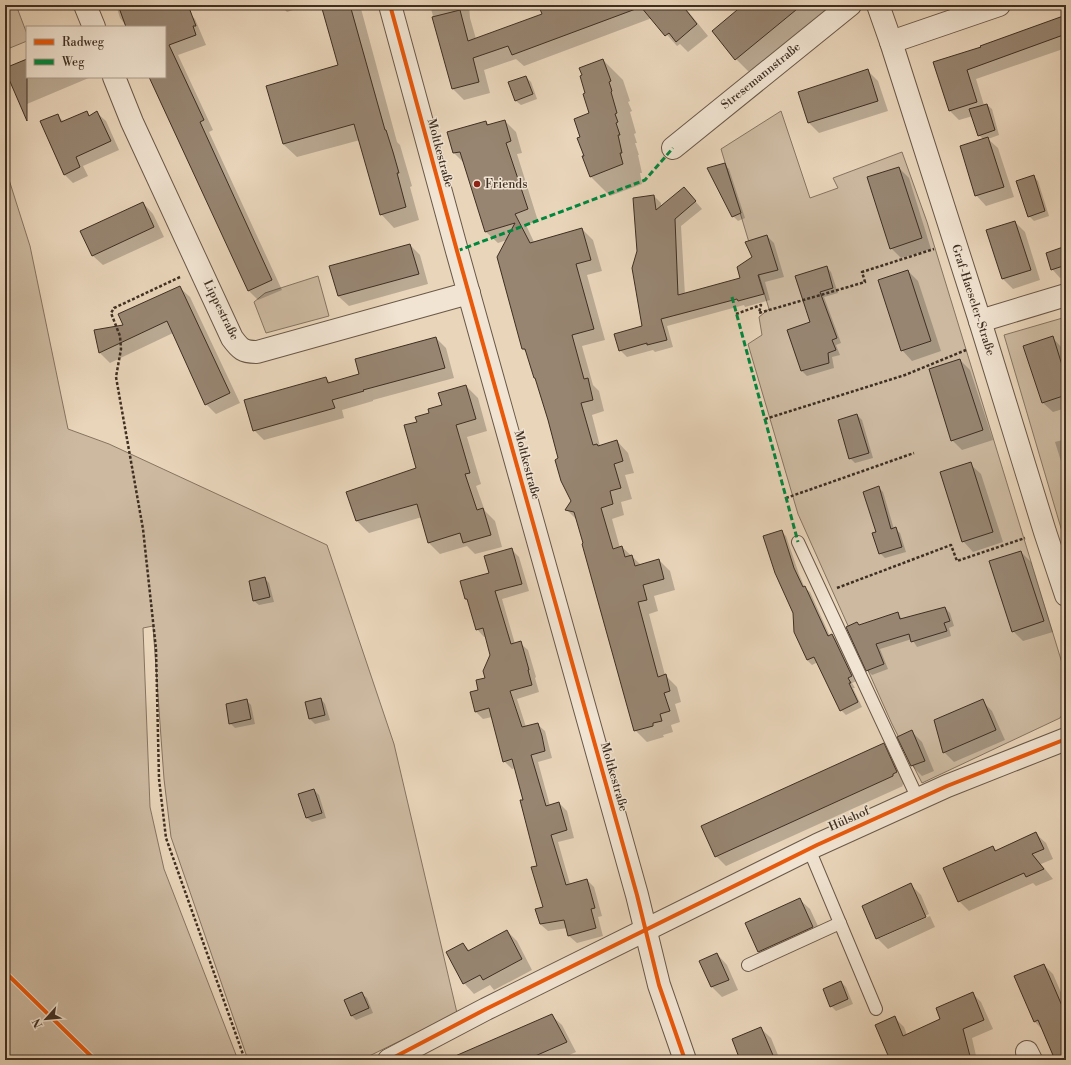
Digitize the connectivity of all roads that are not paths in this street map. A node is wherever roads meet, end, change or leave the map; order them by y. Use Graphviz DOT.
graph roads {
  1 [pos="85,5"];
  2 [pos="390,5"];
  3 [pos="850,5"];
  4 [pos="878,5"];
  5 [pos="999,5"];
  6 [pos="94,26"];
  7 [pos="891,42"];
  8 [pos="114,78"];
  9 [pos="673,148"];
  10 [pos="469,294"];
  11 [pos="1066,295"];
  12 [pos="980,321"];
  13 [pos="798,542"];
  14 [pos="1066,595"];
  15 [pos="1066,739"];
  16 [pos="918,799"];
  17 [pos="808,849"];
  18 [pos="840,923"];
  19 [pos="645,929"];
  20 [pos="748,965"];
  21 [pos="876,1010"];
  22 [pos="389,1060"];
  23 [pos="686,1060"];
  1 -- 6 [label="street"];
  2 -- 10 [label="street, Moltkestraße"];
  3 -- 9 [label="street, Stresemannstraße"];
  4 -- 7 [label="street, Graf-Haeseler-Straße"];
  5 -- 7 [label="street"];
  7 -- 12 [label="street, Graf-Haeseler-Straße"];
  8 -- 10 [label="street, Lippestraße"];
  10 -- 19 [label="street, Moltkestraße"];
  11 -- 12 [label="street"];
  12 -- 14 [label="street, Graf-Haeseler-Straße"];
  13 -- 16 [label="lane"];
  15 -- 16 [label="street, Hülshof"];
  16 -- 17 [label="street, Hülshof"];
  17 -- 18 [label="lane"];
  17 -- 19 [label="street, Hülshof"];
  18 -- 20 [label="lane"];
  18 -- 21 [label="lane"];
  19 -- 22 [label="street"];
  19 -- 23 [label="street, Moltkestraße"];
}
